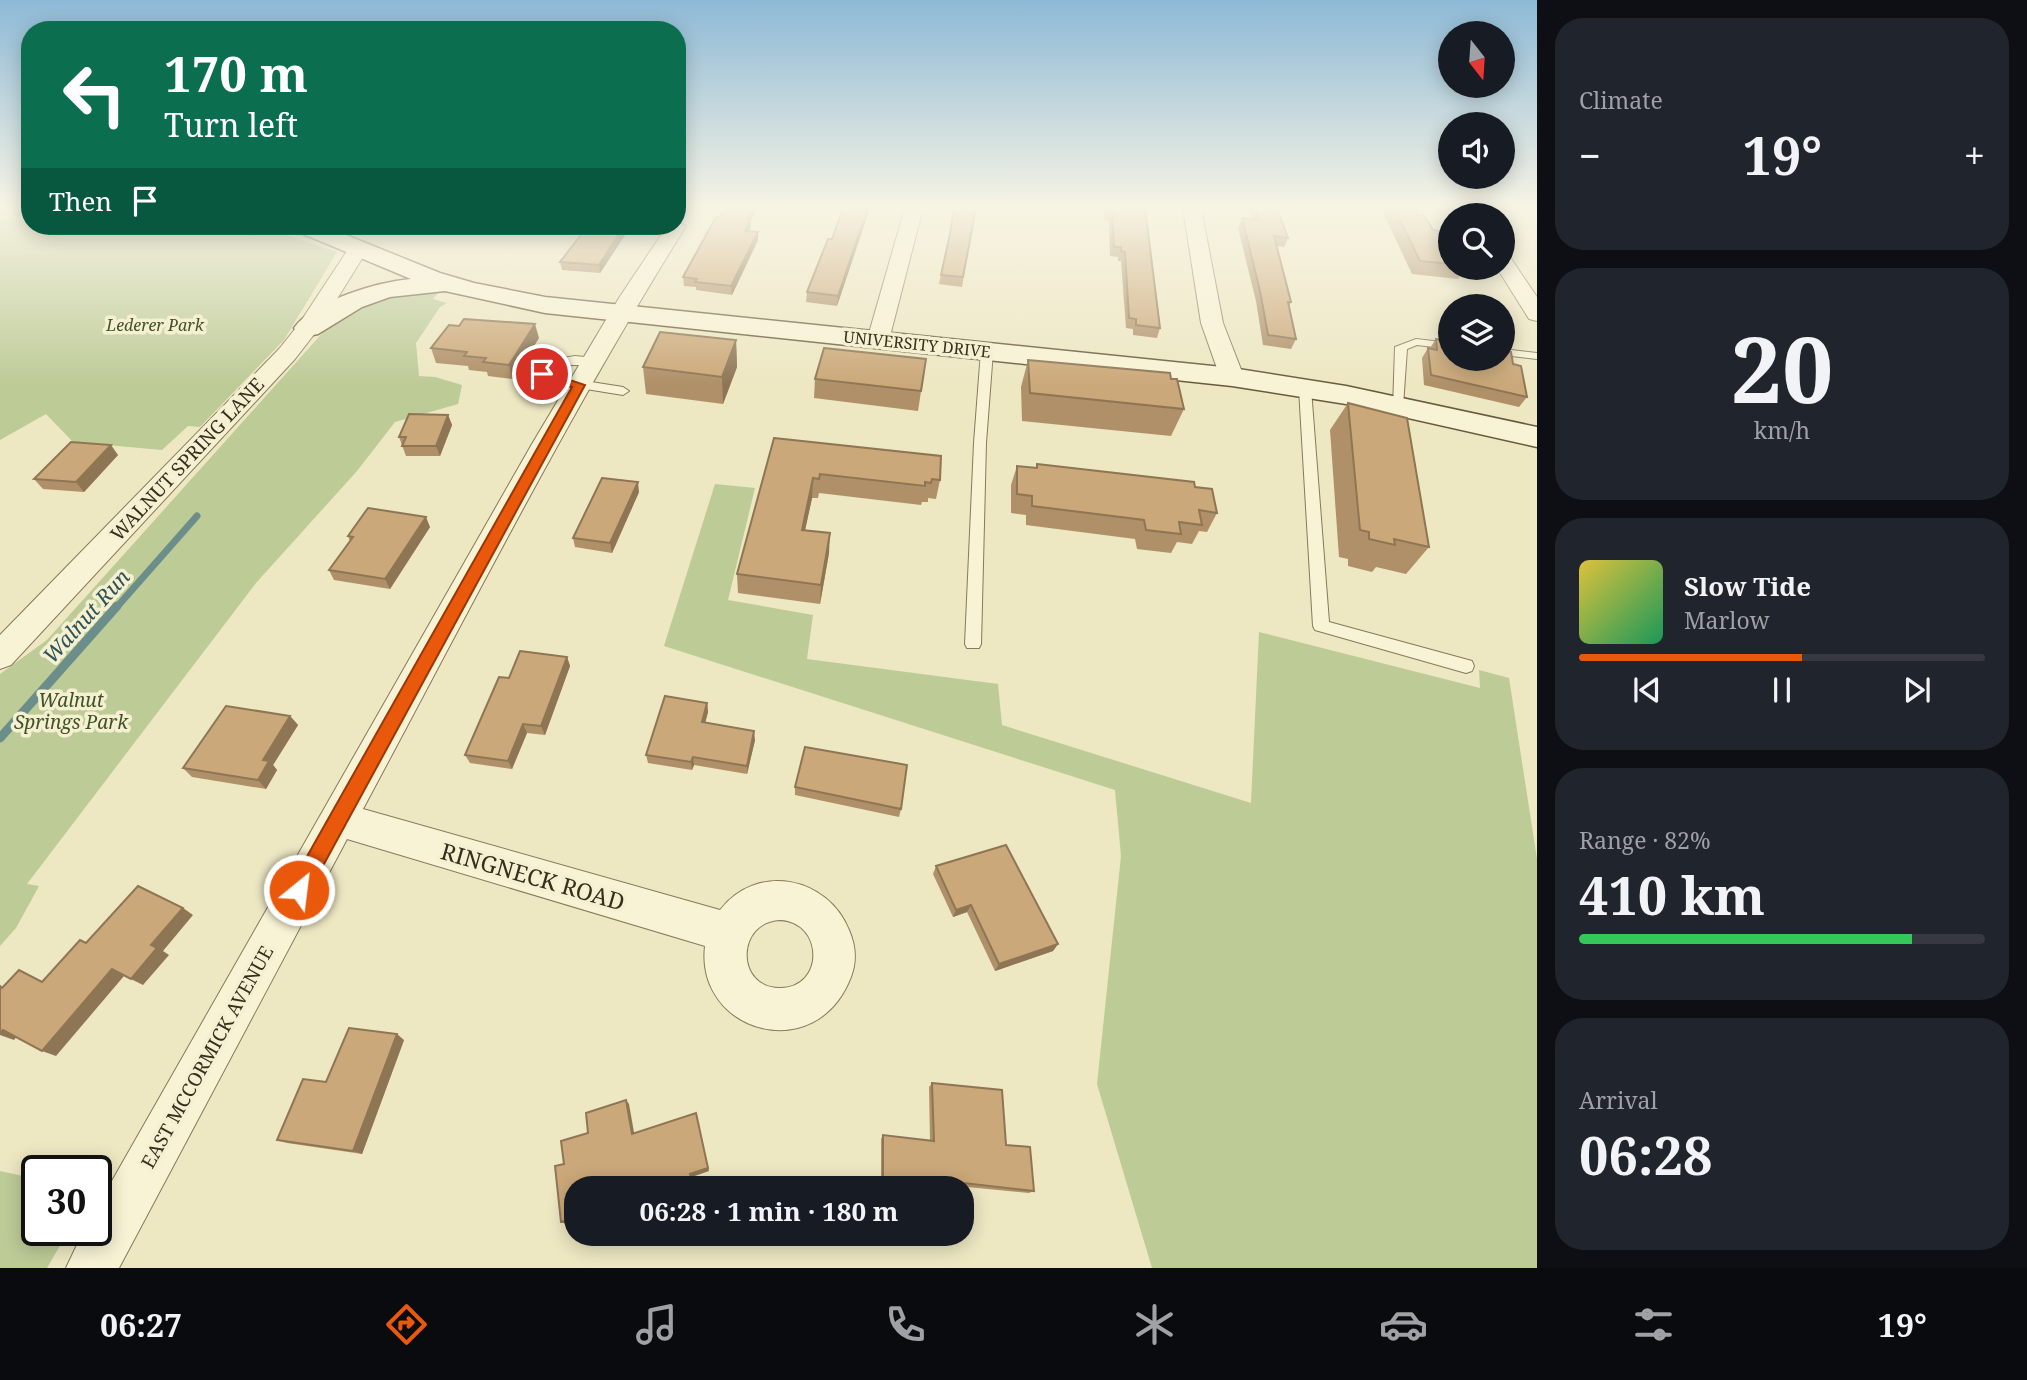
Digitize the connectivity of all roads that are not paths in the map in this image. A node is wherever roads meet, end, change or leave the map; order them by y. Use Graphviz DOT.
graph roads {
  1 [pos="346,267"];
  2 [pos="400,267"];
  3 [pos="650,267"];
  4 [pos="898,267"];
  5 [pos="1202,267"];
  6 [pos="1515,280"];
  7 [pos="454,285"];
  8 [pos="1537,314"];
  9 [pos="620,315"];
  10 [pos="308,328"];
  11 [pos="878,340"];
  12 [pos="1438,345"];
  13 [pos="987,351"];
  14 [pos="1515,353"];
  15 [pos="1537,356"];
  16 [pos="587,373"];
  17 [pos="1232,377"];
  18 [pos="1305,389"];
  19 [pos="623,391"];
  20 [pos="1397,406"];
  21 [pos="1537,438"];
  22 [pos="973,644"];
  23 [pos="0,656"];
  24 [pos="1466,666"];
  25 [pos="337,819"];
  26 [pos="729,933"];
  27 [pos="91,1268"];
  1 -- 10 [label="street, WALNUT SPRING LANE"];
  2 -- 7 [label="main road, UNIVERSITY DRIVE"];
  3 -- 9 [label="street, EAST MCCORMICK AVENUE"];
  4 -- 11 [label="street"];
  5 -- 17 [label="street"];
  6 -- 8 [label="street"];
  7 -- 9 [label="main road, UNIVERSITY DRIVE"];
  7 -- 10 [label="main road"];
  9 -- 11 [label="main road, UNIVERSITY DRIVE"];
  9 -- 16 [label="street, EAST MCCORMICK AVENUE"];
  10 -- 23 [label="street, WALNUT SPRING LANE"];
  11 -- 13 [label="main road, UNIVERSITY DRIVE"];
  12 -- 20 [label="lane"];
  13 -- 17 [label="main road, UNIVERSITY DRIVE"];
  13 -- 22 [label="lane"];
  14 -- 15 [label="lane"];
  16 -- 19 [label="lane"];
  16 -- 25 [label="street, EAST MCCORMICK AVENUE"];
  17 -- 18 [label="main road, UNIVERSITY DRIVE"];
  18 -- 20 [label="main road, UNIVERSITY DRIVE"];
  18 -- 24 [label="lane"];
  20 -- 21 [label="main road, UNIVERSITY DRIVE"];
  25 -- 26 [label="street, RINGNECK ROAD"];
  25 -- 27 [label="street, EAST MCCORMICK AVENUE"];
}
